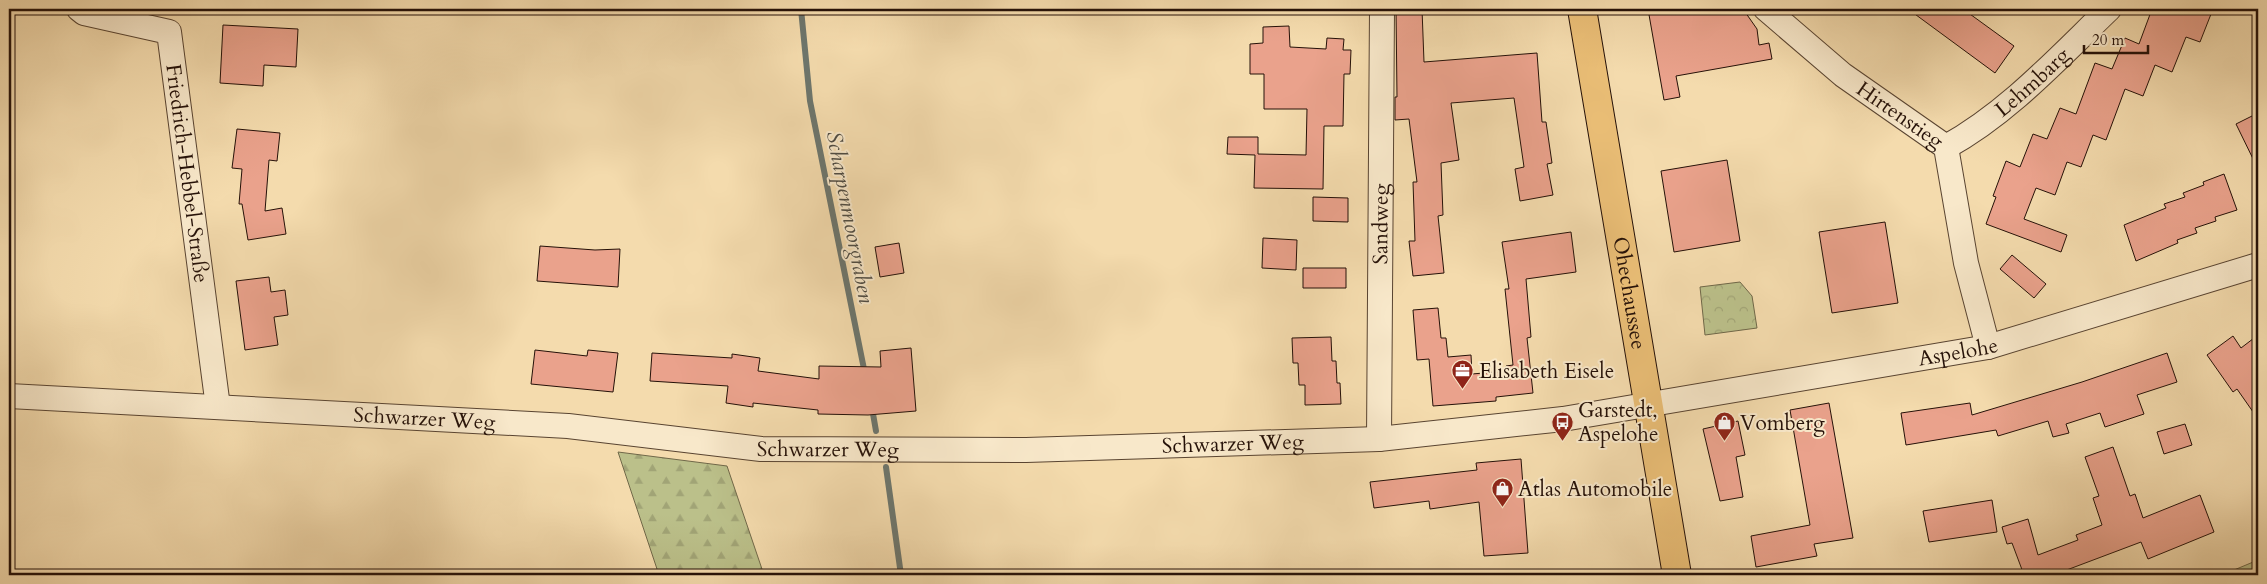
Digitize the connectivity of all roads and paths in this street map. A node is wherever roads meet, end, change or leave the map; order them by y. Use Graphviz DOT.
graph roads {
  1 [pos="79,9"];
  2 [pos="1382,9"];
  3 [pos="1582,9"];
  4 [pos="1766,9"];
  5 [pos="2108,9"];
  6 [pos="1946,148"];
  7 [pos="2258,265"];
  8 [pos="1988,347"];
  9 [pos="9,396"];
  10 [pos="1648,405"];
  11 [pos="218,407"];
  12 [pos="1379,439"];
  13 [pos="1677,575"];
  1 -- 11 [label="street, Friedrich-Hebbel-Straße"];
  2 -- 12 [label="street, Sandweg"];
  3 -- 10 [label="main road, Ohechaussee"];
  4 -- 6 [label="street, Hirtenstieg"];
  5 -- 6 [label="street, Lehmbarg"];
  6 -- 8 [label="street, Hirtenstieg"];
  7 -- 8 [label="street, Aspelohe"];
  8 -- 10 [label="street, Aspelohe"];
  9 -- 11 [label="street, Schwarzer Weg"];
  10 -- 12 [label="street, Schwarzer Weg"];
  10 -- 13 [label="main road, Ohechaussee"];
  11 -- 12 [label="street, Schwarzer Weg"];
}
